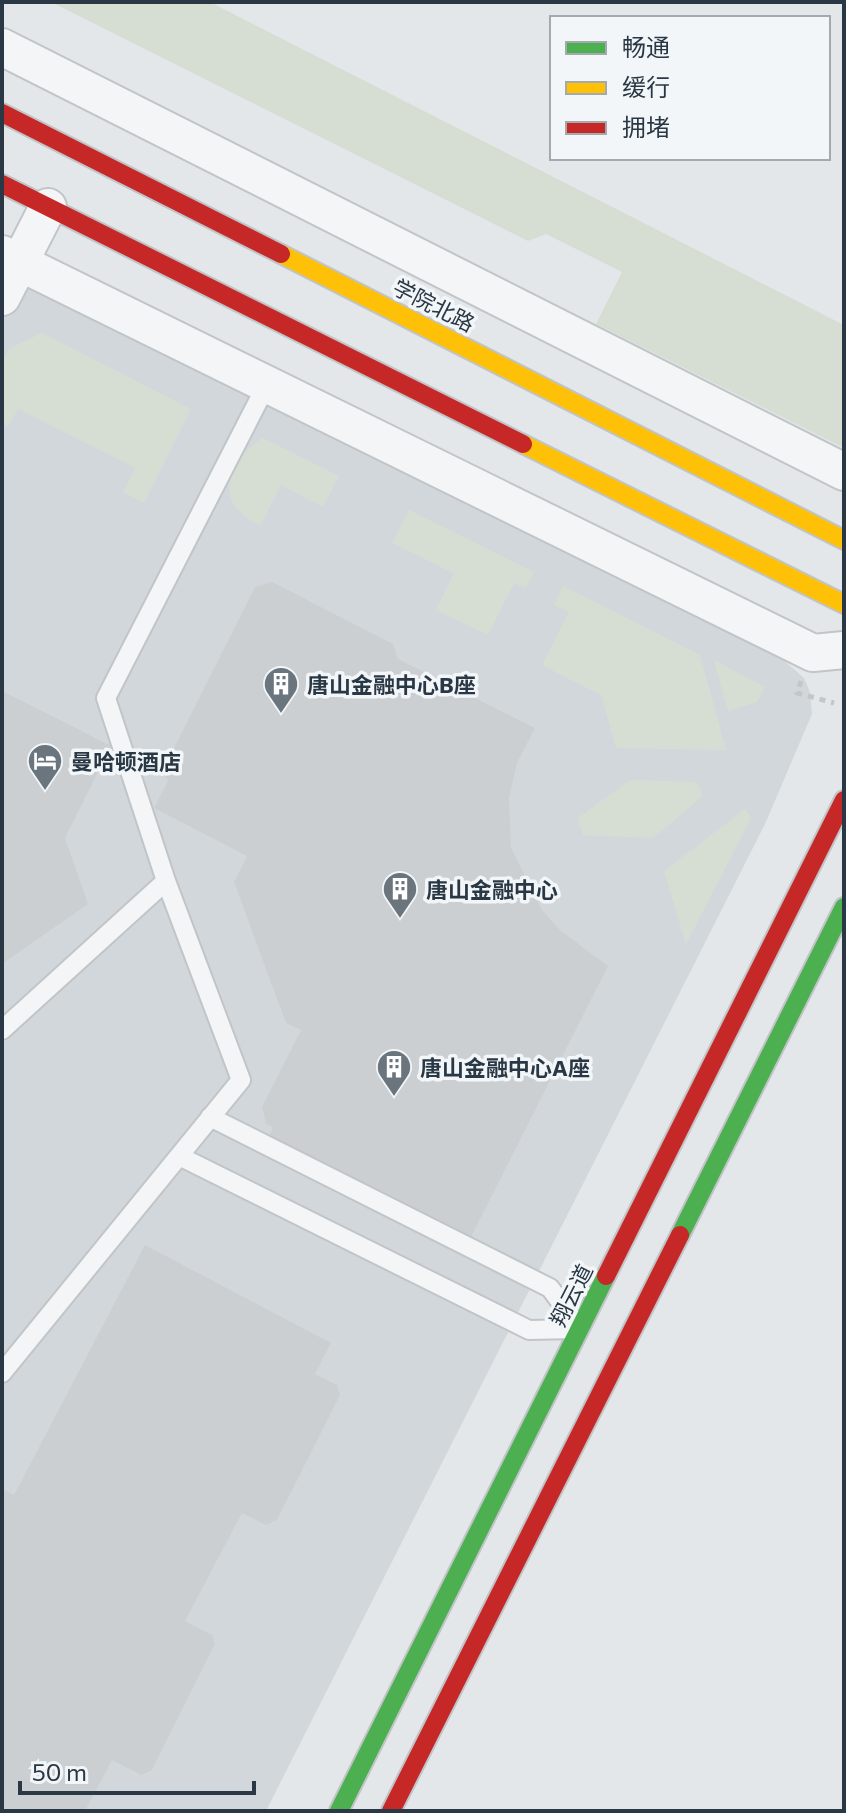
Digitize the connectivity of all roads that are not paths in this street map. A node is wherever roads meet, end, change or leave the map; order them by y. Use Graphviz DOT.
graph roads {
  1 [pos="2,47"];
  2 [pos="2,113"];
  3 [pos="2,184"];
  4 [pos="48,207"];
  5 [pos="11,258"];
  6 [pos="2,297"];
  7 [pos="268,382"];
  8 [pos="844,472"];
  9 [pos="844,540"];
  10 [pos="844,604"];
  11 [pos="844,650"];
  12 [pos="844,800"];
  13 [pos="166,881"];
  14 [pos="844,907"];
  15 [pos="2,1030"];
  16 [pos="210,1117"];
  17 [pos="179,1156"];
  18 [pos="580,1329"];
  19 [pos="2,1373"];
  20 [pos="339,1811"];
  21 [pos="391,1811"];
  1 -- 8 [label="street"];
  2 -- 9 [label="main road, 学院北路"];
  3 -- 4 [label="main road"];
  4 -- 5 [label="street"];
  4 -- 10 [label="main road"];
  5 -- 6 [label="street"];
  5 -- 7 [label="street"];
  7 -- 11 [label="street"];
  7 -- 13 [label="lane"];
  12 -- 18 [label="main road, 翔云道"];
  13 -- 15 [label="lane"];
  13 -- 16 [label="lane"];
  14 -- 21 [label="main road"];
  16 -- 17 [label="lane"];
  16 -- 18 [label="lane"];
  17 -- 18 [label="lane"];
  17 -- 19 [label="lane"];
  18 -- 20 [label="main road, 翔云道"];
}
